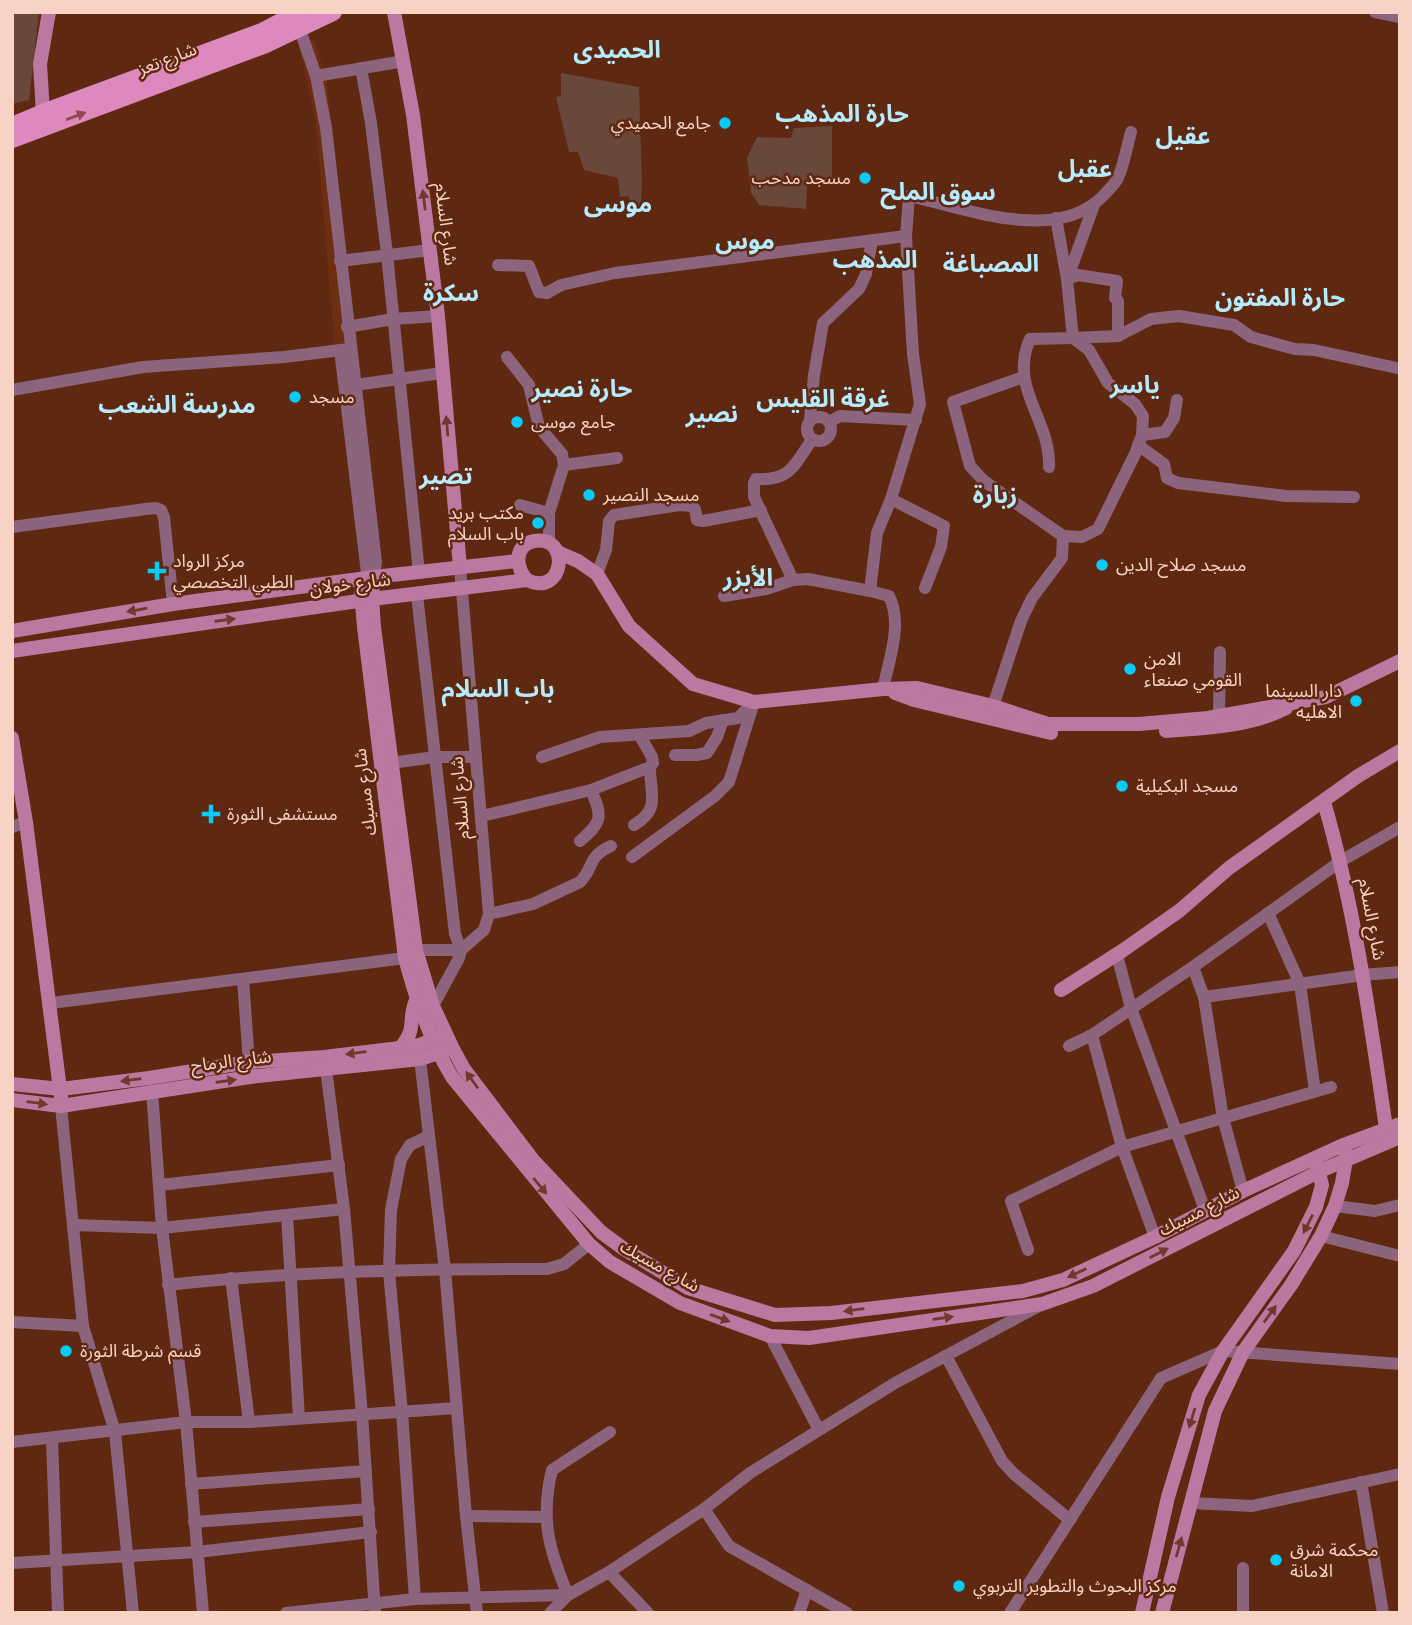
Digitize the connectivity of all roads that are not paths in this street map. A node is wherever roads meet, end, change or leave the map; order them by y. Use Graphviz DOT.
graph roads {
  1 [pos="49,12"];
  2 [pos="333,12"];
  3 [pos="394,12"];
  4 [pos="1375,12"];
  5 [pos="1400,17"];
  6 [pos="300,21"];
  7 [pos="404,61"];
  8 [pos="361,68"];
  9 [pos="316,76"];
  10 [pos="43,113"];
  11 [pos="12,126"];
  12 [pos="1131,132"];
  13 [pos="12,139"];
  14 [pos="1094,205"];
  15 [pos="1055,218"];
  16 [pos="906,236"];
  17 [pos="872,240"];
  18 [pos="430,250"];
  19 [pos="387,254"];
  20 [pos="340,261"];
  21 [pos="499,265"];
  22 [pos="1067,279"];
  23 [pos="438,316"];
  24 [pos="393,319"];
  25 [pos="347,327"];
  26 [pos="1118,336"];
  27 [pos="1073,338"];
  28 [pos="345,349"];
  29 [pos="507,357"];
  30 [pos="1397,368"];
  31 [pos="442,373"];
  32 [pos="1023,377"];
  33 [pos="398,378"];
  34 [pos="355,384"];
  35 [pos="12,390"];
  36 [pos="1177,400"];
  37 [pos="810,420"];
  38 [pos="916,420"];
  39 [pos="829,422"];
  40 [pos="812,440"];
  41 [pos="1140,440"];
  42 [pos="617,458"];
  43 [pos="564,465"];
  44 [pos="1049,467"];
  45 [pos="1354,497"];
  46 [pos="891,499"];
  47 [pos="520,505"];
  48 [pos="761,510"];
  49 [pos="549,513"];
  50 [pos="12,527"];
  51 [pos="1063,536"];
  52 [pos="553,547"];
  53 [pos="517,561"];
  54 [pos="496,564"];
  55 [pos="460,568"];
  56 [pos="592,570"];
  57 [pos="419,573"];
  58 [pos="555,575"];
  59 [pos="370,577"];
  60 [pos="527,580"];
  61 [pos="793,580"];
  62 [pos="499,584"];
  63 [pos="925,588"];
  64 [pos="462,589"];
  65 [pos="291,590"];
  66 [pos="870,591"];
  67 [pos="417,595"];
  68 [pos="723,596"];
  69 [pos="367,600"];
  70 [pos="173,604"];
  71 [pos="295,610"];
  72 [pos="12,631"];
  73 [pos="12,651"];
  74 [pos="1220,652"];
  75 [pos="1400,661"];
  76 [pos="883,689"];
  77 [pos="754,702"];
  78 [pos="1299,702"];
  79 [pos="993,706"];
  80 [pos="1219,716"];
  81 [pos="723,720"];
  82 [pos="640,736"];
  83 [pos="12,738"];
  84 [pos="1400,751"];
  85 [pos="13,754"];
  86 [pos="675,755"];
  87 [pos="435,757"];
  88 [pos="476,757"];
  89 [pos="542,757"];
  90 [pos="391,763"];
  91 [pos="650,767"];
  92 [pos="592,790"];
  93 [pos="1324,802"];
  94 [pos="482,816"];
  95 [pos="19,824"];
  96 [pos="634,825"];
  97 [pos="1400,827"];
  98 [pos="580,841"];
  99 [pos="611,846"];
  100 [pos="632,858"];
  101 [pos="1341,862"];
  102 [pos="1268,913"];
  103 [pos="489,914"];
  104 [pos="461,950"];
  105 [pos="410,954"];
  106 [pos="1117,955"];
  107 [pos="1193,967"];
  108 [pos="1400,972"];
  109 [pos="1363,975"];
  110 [pos="243,979"];
  111 [pos="1300,984"];
  112 [pos="1061,990"];
  113 [pos="1204,997"];
  114 [pos="416,1000"];
  115 [pos="51,1003"];
  116 [pos="433,1006"];
  117 [pos="1131,1008"];
  118 [pos="1092,1035"];
  119 [pos="443,1044"];
  120 [pos="1069,1046"];
  121 [pos="400,1048"];
  122 [pos="419,1059"];
  123 [pos="249,1062"];
  124 [pos="326,1069"];
  125 [pos="250,1077"];
  126 [pos="12,1084"];
  127 [pos="1331,1087"];
  128 [pos="61,1089"];
  129 [pos="152,1091"];
  130 [pos="1315,1091"];
  131 [pos="12,1100"];
  132 [pos="61,1106"];
  133 [pos="1223,1118"];
  134 [pos="1393,1126"];
  135 [pos="1175,1132"];
  136 [pos="429,1136"];
  137 [pos="1400,1136"];
  138 [pos="1122,1147"];
  139 [pos="1345,1152"];
  140 [pos="1317,1165"];
  141 [pos="339,1166"];
  142 [pos="160,1185"];
  143 [pos="1243,1191"];
  144 [pos="1400,1205"];
  145 [pos="1335,1206"];
  146 [pos="344,1209"];
  147 [pos="1205,1210"];
  148 [pos="287,1215"];
  149 [pos="73,1225"];
  150 [pos="162,1228"];
  151 [pos="1321,1236"];
  152 [pos="1155,1237"];
  153 [pos="589,1244"];
  154 [pos="1028,1250"];
  155 [pos="1400,1256"];
  156 [pos="445,1270"];
  157 [pos="389,1272"];
  158 [pos="348,1273"];
  159 [pos="290,1276"];
  160 [pos="231,1278"];
  161 [pos="168,1286"];
  162 [pos="1042,1304"];
  163 [pos="12,1322"];
  164 [pos="83,1326"];
  165 [pos="770,1336"];
  166 [pos="1223,1351"];
  167 [pos="1243,1352"];
  168 [pos="946,1356"];
  169 [pos="1400,1364"];
  170 [pos="457,1408"];
  171 [pos="402,1412"];
  172 [pos="362,1414"];
  173 [pos="299,1418"];
  174 [pos="186,1422"];
  175 [pos="249,1422"];
  176 [pos="819,1430"];
  177 [pos="115,1432"];
  178 [pos="610,1432"];
  179 [pos="52,1438"];
  180 [pos="12,1442"];
  181 [pos="366,1471"];
  182 [pos="1400,1474"];
  183 [pos="1361,1482"];
  184 [pos="191,1484"];
  185 [pos="1191,1503"];
  186 [pos="369,1509"];
  187 [pos="705,1509"];
  188 [pos="466,1516"];
  189 [pos="545,1517"];
  190 [pos="1070,1520"];
  191 [pos="194,1522"];
  192 [pos="371,1532"];
  193 [pos="197,1552"];
  194 [pos="129,1557"];
  195 [pos="57,1561"];
  196 [pos="12,1563"];
  197 [pos="1243,1568"];
  198 [pos="609,1572"];
  199 [pos="807,1590"];
  200 [pos="568,1595"];
  201 [pos="474,1596"];
  202 [pos="415,1599"];
  203 [pos="375,1608"];
  204 [pos="58,1613"];
  205 [pos="133,1613"];
  206 [pos="203,1613"];
  207 [pos="286,1613"];
  208 [pos="477,1613"];
  209 [pos="550,1613"];
  210 [pos="648,1613"];
  211 [pos="799,1613"];
  212 [pos="846,1613"];
  213 [pos="1010,1613"];
  214 [pos="1142,1613"];
  215 [pos="1162,1613"];
  216 [pos="1243,1613"];
  217 [pos="1384,1613"];
  1 -- 10 [label="street"];
  2 -- 6 [label="main road, شارع تعز"];
  3 -- 7 [label="street, شارع السلام"];
  4 -- 5 [label="street"];
  6 -- 9 [label="street"];
  6 -- 10 [label="main road, شارع تعز"];
  13 -- 6 [label="main road, شارع تعز, one-way"];
  7 -- 8 [label="street"];
  18 -- 7 [label="street, شارع السلام, one-way"];
  8 -- 9 [label="street"];
  8 -- 19 [label="street"];
  9 -- 20 [label="street"];
  10 -- 11 [label="main road, شارع تعز"];
  12 -- 14 [label="street"];
  14 -- 15 [label="street"];
  14 -- 22 [label="street"];
  15 -- 16 [label="street"];
  15 -- 22 [label="street"];
  16 -- 17 [label="street"];
  16 -- 38 [label="street"];
  17 -- 21 [label="street"];
  17 -- 37 [label="street"];
  18 -- 19 [label="street"];
  18 -- 23 [label="street, شارع السلام"];
  19 -- 20 [label="street"];
  19 -- 24 [label="street"];
  20 -- 25 [label="street"];
  22 -- 26 [label="street"];
  22 -- 27 [label="street"];
  23 -- 24 [label="street"];
  23 -- 31 [label="street, شارع السلام"];
  24 -- 25 [label="street"];
  24 -- 33 [label="street"];
  25 -- 28 [label="street"];
  26 -- 27 [label="street"];
  26 -- 30 [label="street"];
  27 -- 32 [label="street"];
  27 -- 41 [label="street"];
  28 -- 34 [label="street"];
  28 -- 35 [label="street"];
  28 -- 59 [label="street"];
  29 -- 43 [label="street"];
  31 -- 33 [label="street"];
  55 -- 31 [label="street, شارع السلام, one-way"];
  32 -- 44 [label="street"];
  32 -- 51 [label="street"];
  33 -- 34 [label="street"];
  33 -- 57 [label="street"];
  34 -- 59 [label="street"];
  36 -- 41 [label="street"];
  37 -- 39 [label="street"];
  37 -- 40 [label="street"];
  38 -- 39 [label="street"];
  38 -- 46 [label="street"];
  39 -- 40 [label="street"];
  40 -- 48 [label="street"];
  41 -- 45 [label="street"];
  41 -- 51 [label="street"];
  42 -- 43 [label="street"];
  43 -- 49 [label="street"];
  46 -- 63 [label="street"];
  46 -- 66 [label="street"];
  47 -- 49 [label="street"];
  48 -- 56 [label="street"];
  48 -- 61 [label="street"];
  49 -- 52 [label="street"];
  50 -- 70 [label="street"];
  51 -- 79 [label="street"];
  52 -- 53 [label="street"];
  52 -- 56 [label="street"];
  52 -- 58 [label="street"];
  53 -- 54 [label="street, شارع خولان"];
  53 -- 60 [label="street"];
  54 -- 55 [label="street, شارع خولان"];
  54 -- 62 [label="street"];
  55 -- 57 [label="street, شارع خولان"];
  55 -- 64 [label="street, شارع السلام"];
  56 -- 58 [label="street"];
  56 -- 77 [label="street"];
  57 -- 59 [label="street, شارع خولان"];
  58 -- 60 [label="street"];
  59 -- 65 [label="street, شارع خولان"];
  59 -- 69 [label="street, شارع مسيك"];
  60 -- 62 [label="street, شارع خولان"];
  61 -- 66 [label="street"];
  61 -- 68 [label="street"];
  62 -- 64 [label="street, شارع خولان"];
  64 -- 67 [label="street, شارع خولان"];
  64 -- 88 [label="street, شارع السلام"];
  65 -- 70 [label="street, شارع خولان"];
  65 -- 71 [label="street"];
  66 -- 76 [label="street"];
  67 -- 69 [label="street, شارع خولان"];
  67 -- 87 [label="street"];
  69 -- 71 [label="street, شارع خولان"];
  69 -- 90 [label="street, شارع مسيك"];
  69 -- 105 [label="street, شارع مسيك"];
  70 -- 72 [label="street, شارع خولان, one-way"];
  73 -- 71 [label="street, شارع خولان, one-way"];
  74 -- 80 [label="street"];
  75 -- 78 [label="street"];
  76 -- 77 [label="street"];
  76 -- 78 [label="street"];
  76 -- 79 [label="street"];
  77 -- 81 [label="street"];
  77 -- 100 [label="street"];
  78 -- 80 [label="street"];
  79 -- 80 [label="street"];
  81 -- 82 [label="street"];
  81 -- 86 [label="street"];
  82 -- 89 [label="street"];
  82 -- 91 [label="street"];
  83 -- 85 [label="street"];
  84 -- 93 [label="street"];
  85 -- 95 [label="street"];
  87 -- 88 [label="street"];
  87 -- 90 [label="street"];
  87 -- 104 [label="street"];
  88 -- 94 [label="street, شارع السلام"];
  90 -- 105 [label="street, شارع مسيك"];
  91 -- 92 [label="street"];
  91 -- 96 [label="street"];
  92 -- 94 [label="street"];
  92 -- 98 [label="street"];
  93 -- 101 [label="street, شارع السلام"];
  93 -- 106 [label="street"];
  94 -- 103 [label="street, شارع السلام"];
  95 -- 115 [label="street"];
  97 -- 101 [label="street"];
  99 -- 103 [label="street"];
  101 -- 102 [label="street"];
  101 -- 109 [label="street, شارع السلام"];
  102 -- 107 [label="street"];
  102 -- 111 [label="street"];
  103 -- 104 [label="street"];
  104 -- 105 [label="street"];
  104 -- 116 [label="street"];
  105 -- 110 [label="street"];
  105 -- 114 [label="street, شارع مسيك"];
  105 -- 116 [label="street, شارع مسيك"];
  106 -- 112 [label="street"];
  106 -- 117 [label="street"];
  107 -- 113 [label="street"];
  107 -- 117 [label="street"];
  108 -- 109 [label="street"];
  109 -- 111 [label="street"];
  109 -- 134 [label="street, شارع السلام"];
  110 -- 115 [label="street"];
  110 -- 123 [label="street"];
  111 -- 113 [label="street"];
  111 -- 130 [label="street"];
  113 -- 133 [label="street"];
  114 -- 119 [label="street, شارع مسيك"];
  114 -- 121 [label="street"];
  115 -- 128 [label="street"];
  116 -- 119 [label="street, شارع مسيك"];
  117 -- 118 [label="street"];
  117 -- 135 [label="street"];
  118 -- 120 [label="street"];
  118 -- 138 [label="street"];
  119 -- 121 [label="street, شارع الرماح"];
  119 -- 122 [label="street, شارع الرماح"];
  152 -- 119 [label="street, شارع مسيك, one-way"];
  119 -- 153 [label="street, شارع مسيك, one-way"];
  121 -- 123 [label="street, شارع الرماح, one-way"];
  122 -- 124 [label="street, شارع الرماح"];
  122 -- 136 [label="street"];
  123 -- 125 [label="street"];
  123 -- 128 [label="street, شارع الرماح, one-way"];
  124 -- 125 [label="street, شارع الرماح"];
  124 -- 141 [label="street"];
  129 -- 125 [label="street, شارع الرماح, one-way"];
  126 -- 128 [label="street, شارع الرماح"];
  127 -- 130 [label="street"];
  128 -- 132 [label="street"];
  129 -- 132 [label="street, شارع الرماح"];
  129 -- 142 [label="street"];
  130 -- 133 [label="street"];
  131 -- 132 [label="street, شارع الرماح, one-way"];
  132 -- 149 [label="street"];
  133 -- 135 [label="street"];
  133 -- 143 [label="street"];
  134 -- 139 [label="street, شارع مسيك"];
  135 -- 138 [label="street"];
  135 -- 147 [label="street"];
  136 -- 156 [label="street"];
  136 -- 157 [label="street"];
  137 -- 139 [label="street, شارع مسيك"];
  138 -- 152 [label="street"];
  138 -- 154 [label="street"];
  139 -- 140 [label="street, شارع مسيك"];
  139 -- 145 [label="street"];
  140 -- 143 [label="street, شارع مسيك"];
  162 -- 140 [label="street, شارع مسيك, one-way"];
  140 -- 166 [label="street, one-way"];
  141 -- 142 [label="street"];
  141 -- 146 [label="street"];
  142 -- 150 [label="street"];
  143 -- 147 [label="street, شارع مسيك"];
  144 -- 145 [label="street"];
  145 -- 151 [label="street"];
  146 -- 148 [label="street"];
  146 -- 158 [label="street"];
  147 -- 152 [label="street, شارع مسيك"];
  148 -- 150 [label="street"];
  148 -- 159 [label="street"];
  149 -- 150 [label="street"];
  149 -- 164 [label="street"];
  150 -- 161 [label="street"];
  151 -- 155 [label="street"];
  167 -- 151 [label="street, one-way"];
  153 -- 156 [label="street"];
  153 -- 165 [label="street, شارع مسيك, one-way"];
  156 -- 157 [label="street"];
  156 -- 170 [label="street"];
  157 -- 158 [label="street"];
  157 -- 171 [label="street"];
  158 -- 159 [label="street"];
  158 -- 172 [label="street"];
  159 -- 160 [label="street"];
  159 -- 173 [label="street"];
  160 -- 161 [label="street"];
  160 -- 175 [label="street"];
  161 -- 174 [label="street"];
  165 -- 162 [label="street, شارع مسيك, one-way"];
  162 -- 168 [label="street"];
  163 -- 164 [label="street"];
  164 -- 177 [label="street"];
  165 -- 176 [label="street"];
  166 -- 167 [label="street"];
  166 -- 190 [label="street"];
  166 -- 214 [label="street, one-way"];
  167 -- 169 [label="street"];
  167 -- 185 [label="street"];
  168 -- 176 [label="street"];
  168 -- 190 [label="street"];
  170 -- 171 [label="street"];
  170 -- 188 [label="street"];
  171 -- 172 [label="street"];
  171 -- 202 [label="street"];
  172 -- 173 [label="street"];
  172 -- 181 [label="street"];
  173 -- 175 [label="street"];
  174 -- 175 [label="street"];
  174 -- 177 [label="street"];
  174 -- 184 [label="street"];
  176 -- 187 [label="street"];
  177 -- 179 [label="street"];
  177 -- 194 [label="street"];
  178 -- 189 [label="street"];
  179 -- 180 [label="street"];
  179 -- 195 [label="street"];
  181 -- 184 [label="street"];
  181 -- 186 [label="street"];
  182 -- 183 [label="street"];
  183 -- 185 [label="street"];
  183 -- 217 [label="street"];
  184 -- 191 [label="street"];
  215 -- 185 [label="street, one-way"];
  186 -- 191 [label="street"];
  186 -- 192 [label="street"];
  187 -- 198 [label="street"];
  187 -- 199 [label="street"];
  188 -- 189 [label="street"];
  188 -- 201 [label="street"];
  189 -- 200 [label="street"];
  190 -- 213 [label="street"];
  191 -- 193 [label="street"];
  192 -- 193 [label="street"];
  192 -- 203 [label="street"];
  193 -- 194 [label="street"];
  193 -- 206 [label="street"];
  194 -- 195 [label="street"];
  194 -- 205 [label="street"];
  195 -- 196 [label="street"];
  195 -- 204 [label="street"];
  197 -- 216 [label="street"];
  198 -- 200 [label="street"];
  198 -- 210 [label="street"];
  199 -- 211 [label="street"];
  199 -- 212 [label="street"];
  200 -- 201 [label="street"];
  200 -- 209 [label="street"];
  201 -- 202 [label="street"];
  201 -- 208 [label="street"];
  202 -- 203 [label="street"];
  203 -- 207 [label="street"];
}
